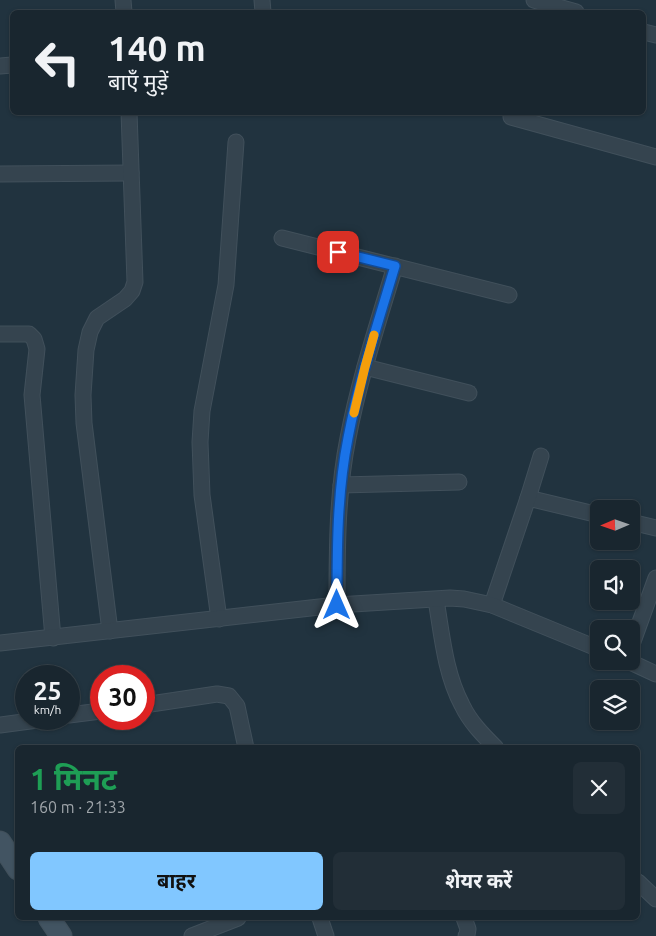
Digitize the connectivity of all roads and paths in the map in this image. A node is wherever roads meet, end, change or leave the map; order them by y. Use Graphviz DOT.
graph roads {
  1 [pos="534,0"];
  2 [pos="569,10"];
  3 [pos="130,115"];
  4 [pos="512,117"];
  5 [pos="236,142"];
  6 [pos="656,157"];
  7 [pos="131,173"];
  8 [pos="0,174"];
  9 [pos="282,238"];
  10 [pos="395,266"];
  11 [pos="509,295"];
  12 [pos="0,334"];
  13 [pos="365,367"];
  14 [pos="469,393"];
  15 [pos="541,456"];
  16 [pos="458,482"];
  17 [pos="341,485"];
  18 [pos="528,498"];
  19 [pos="590,512"];
  20 [pos="640,524"];
  21 [pos="656,528"];
  22 [pos="656,578"];
  23 [pos="436,600"];
  24 [pos="337,605"];
  25 [pos="492,605"];
  26 [pos="219,619"];
  27 [pos="640,622"];
  28 [pos="110,631"];
  29 [pos="53,638"];
  30 [pos="0,643"];
  31 [pos="590,645"];
  32 [pos="640,667"];
  33 [pos="656,674"];
  34 [pos="155,703"];
  35 [pos="15,723"];
  36 [pos="0,725"];
  37 [pos="245,745"];
  38 [pos="493,745"];
  39 [pos="1,847"];
  40 [pos="15,865"];
  41 [pos="50,920"];
  42 [pos="233,920"];
  43 [pos="321,920"];
  44 [pos="465,920"];
  45 [pos="61,936"];
  46 [pos="192,936"];
  47 [pos="326,936"];
  48 [pos="466,936"];
  1 -- 2 [label="street"];
  3 -- 7 [label="street"];
  4 -- 6 [label="street"];
  5 -- 26 [label="street"];
  7 -- 8 [label="street"];
  7 -- 28 [label="street"];
  9 -- 10 [label="street"];
  10 -- 11 [label="street"];
  10 -- 13 [label="street"];
  12 -- 29 [label="street"];
  13 -- 14 [label="street"];
  13 -- 17 [label="street"];
  15 -- 18 [label="street"];
  16 -- 17 [label="street"];
  17 -- 24 [label="street"];
  18 -- 19 [label="street"];
  18 -- 25 [label="street"];
  20 -- 21 [label="street"];
  22 -- 27 [label="street"];
  23 -- 24 [label="street"];
  23 -- 25 [label="street"];
  23 -- 38 [label="street"];
  24 -- 26 [label="street"];
  25 -- 31 [label="street"];
  26 -- 28 [label="street"];
  28 -- 29 [label="street"];
  29 -- 30 [label="street"];
  32 -- 33 [label="street"];
  34 -- 37 [label="street"];
  35 -- 36 [label="street"];
  39 -- 40 [label="street"];
  41 -- 45 [label="street"];
  42 -- 46 [label="street"];
  43 -- 47 [label="street"];
  44 -- 48 [label="street"];
}
